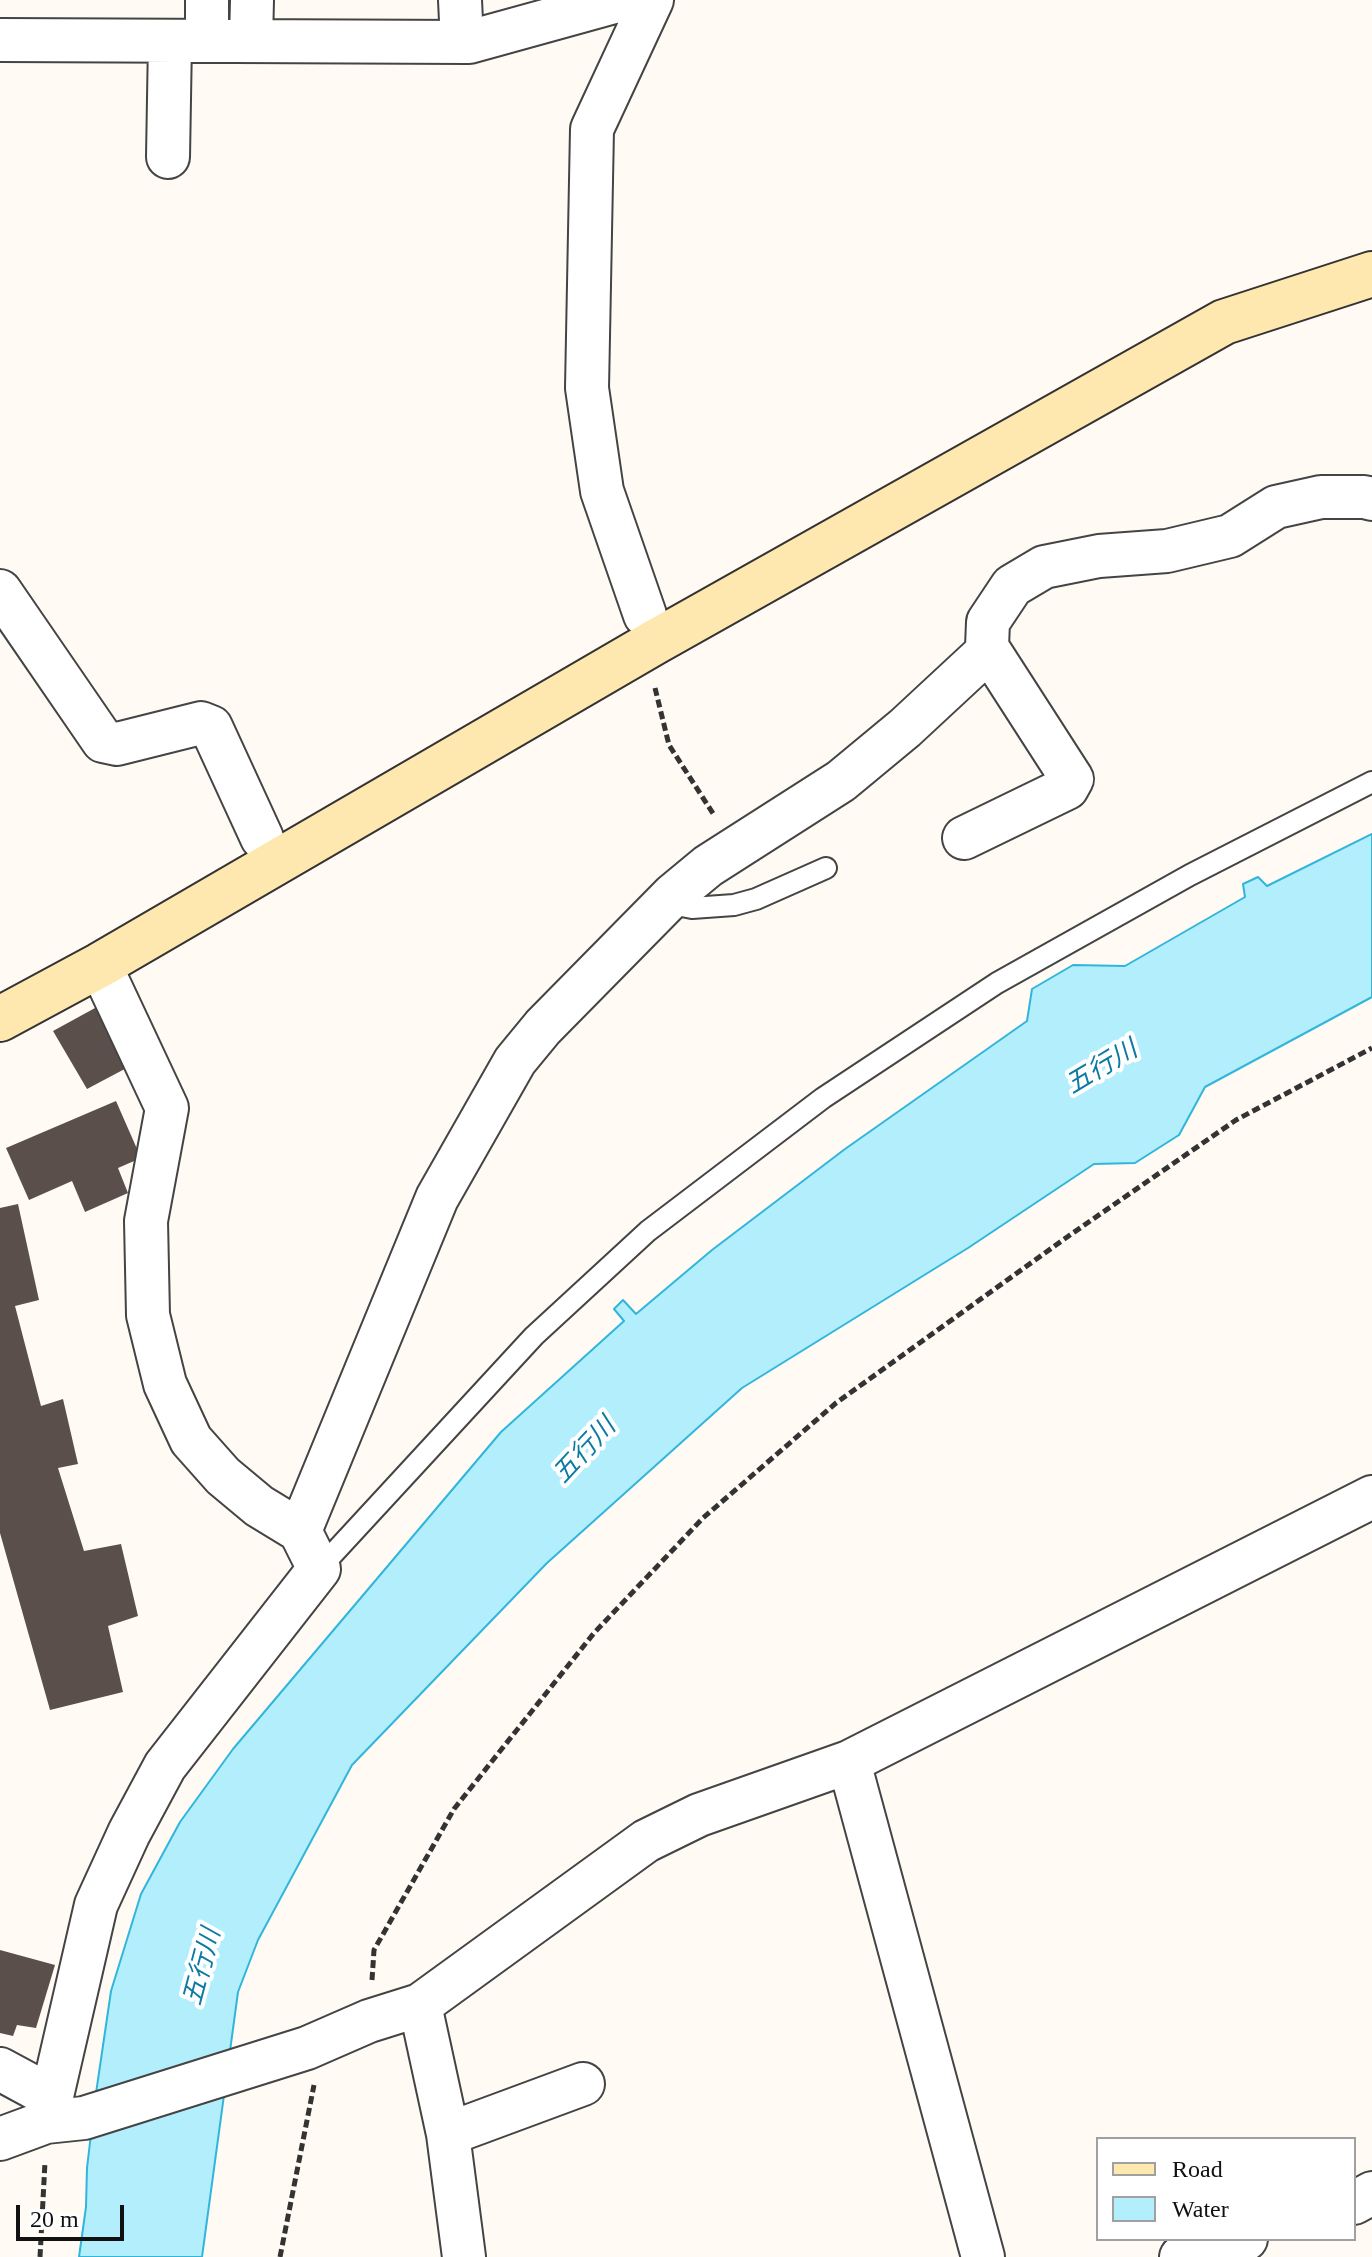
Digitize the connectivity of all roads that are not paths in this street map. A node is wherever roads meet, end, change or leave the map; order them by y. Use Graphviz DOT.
graph roads {
  1 [pos="207,0"];
  2 [pos="252,0"];
  3 [pos="460,0"];
  4 [pos="652,0"];
  5 [pos="610,2"];
  6 [pos="0,40"];
  7 [pos="188,41"];
  8 [pos="251,41"];
  9 [pos="462,42"];
  10 [pos="168,157"];
  11 [pos="1372,274"];
  12 [pos="1372,499"];
  13 [pos="0,591"];
  14 [pos="645,615"];
  15 [pos="989,650"];
  16 [pos="1372,782"];
  17 [pos="262,838"];
  18 [pos="964,838"];
  19 [pos="826,868"];
  20 [pos="665,903"];
  21 [pos="100,965"];
  22 [pos="0,1019"];
  23 [pos="1372,1497"];
  24 [pos="300,1531"];
  25 [pos="319,1569"];
  26 [pos="849,1762"];
  27 [pos="420,2005"];
  28 [pos="0,2069"];
  29 [pos="583,2084"];
  30 [pos="51,2112"];
  31 [pos="448,2134"];
  32 [pos="0,2139"];
  33 [pos="1239,2241"];
  34 [pos="464,2257"];
  35 [pos="983,2257"];
  36 [pos="1181,2257"];
  1 -- 7 [label="street"];
  2 -- 8 [label="street"];
  3 -- 9 [label="street"];
  4 -- 14 [label="street"];
  5 -- 9 [label="street"];
  6 -- 7 [label="street"];
  7 -- 8 [label="street"];
  7 -- 10 [label="street"];
  8 -- 9 [label="street"];
  11 -- 21 [label="street"];
  12 -- 15 [label="street"];
  13 -- 17 [label="street"];
  15 -- 18 [label="street"];
  15 -- 20 [label="street"];
  16 -- 25 [label="lane"];
  19 -- 20 [label="lane"];
  20 -- 24 [label="street"];
  21 -- 22 [label="street"];
  21 -- 24 [label="street"];
  23 -- 26 [label="street"];
  24 -- 25 [label="street"];
  25 -- 30 [label="street"];
  26 -- 27 [label="street"];
  26 -- 35 [label="street"];
  27 -- 30 [label="street"];
  27 -- 31 [label="street"];
  28 -- 30 [label="street"];
  29 -- 31 [label="street"];
  30 -- 32 [label="street"];
  31 -- 34 [label="street"];
  33 -- 36 [label="street"];
}
